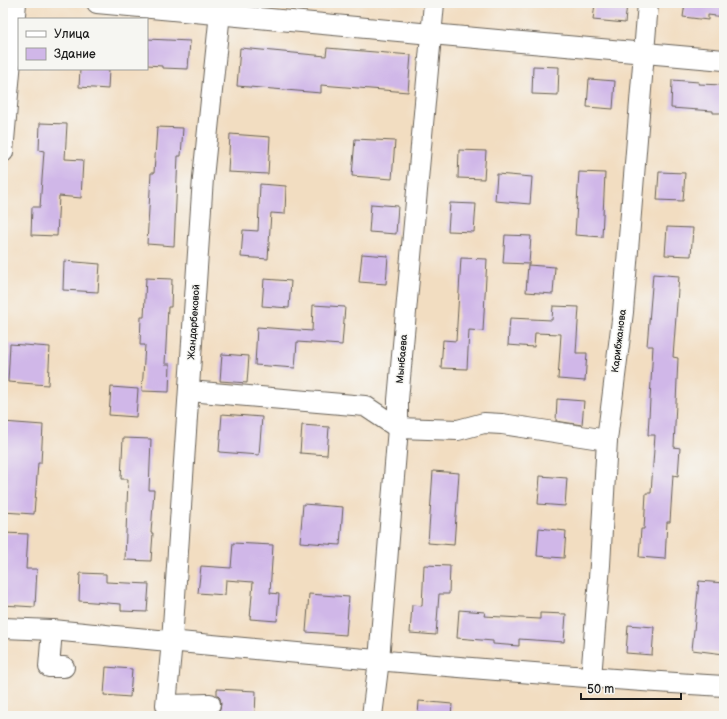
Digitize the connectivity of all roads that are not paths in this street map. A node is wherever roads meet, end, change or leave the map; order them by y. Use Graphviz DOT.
graph roads {
  1 [pos="16,3"];
  2 [pos="97,3"];
  3 [pos="434,3"];
  4 [pos="648,3"];
  5 [pos="220,8"];
  6 [pos="431,34"];
  7 [pos="644,52"];
  8 [pos="724,60"];
  9 [pos="3,152"];
  10 [pos="189,391"];
  11 [pos="398,428"];
  12 [pos="607,440"];
  13 [pos="3,628"];
  14 [pos="52,630"];
  15 [pos="172,641"];
  16 [pos="379,660"];
  17 [pos="64,667"];
  18 [pos="591,678"];
  19 [pos="724,686"];
  20 [pos="210,704"];
  21 [pos="372,716"];
  1 -- 9 [label="street"];
  2 -- 5 [label="street"];
  3 -- 6 [label="street, Мынбаева"];
  4 -- 7 [label="street, Карибжанова"];
  5 -- 6 [label="street"];
  5 -- 10 [label="street, Жандарбековой"];
  6 -- 7 [label="street"];
  6 -- 11 [label="street, Мынбаева"];
  7 -- 8 [label="street"];
  7 -- 12 [label="street, Карибжанова"];
  10 -- 11 [label="street"];
  10 -- 15 [label="street, Жандарбековой"];
  11 -- 12 [label="street"];
  11 -- 16 [label="street, Мынбаева"];
  12 -- 18 [label="street, Карибжанова"];
  13 -- 14 [label="street"];
  14 -- 15 [label="street"];
  14 -- 17 [label="street"];
  15 -- 16 [label="street"];
  15 -- 20 [label="street, Жандарбековой"];
  16 -- 18 [label="street"];
  16 -- 21 [label="street, Мынбаева"];
  18 -- 19 [label="street"];
}
